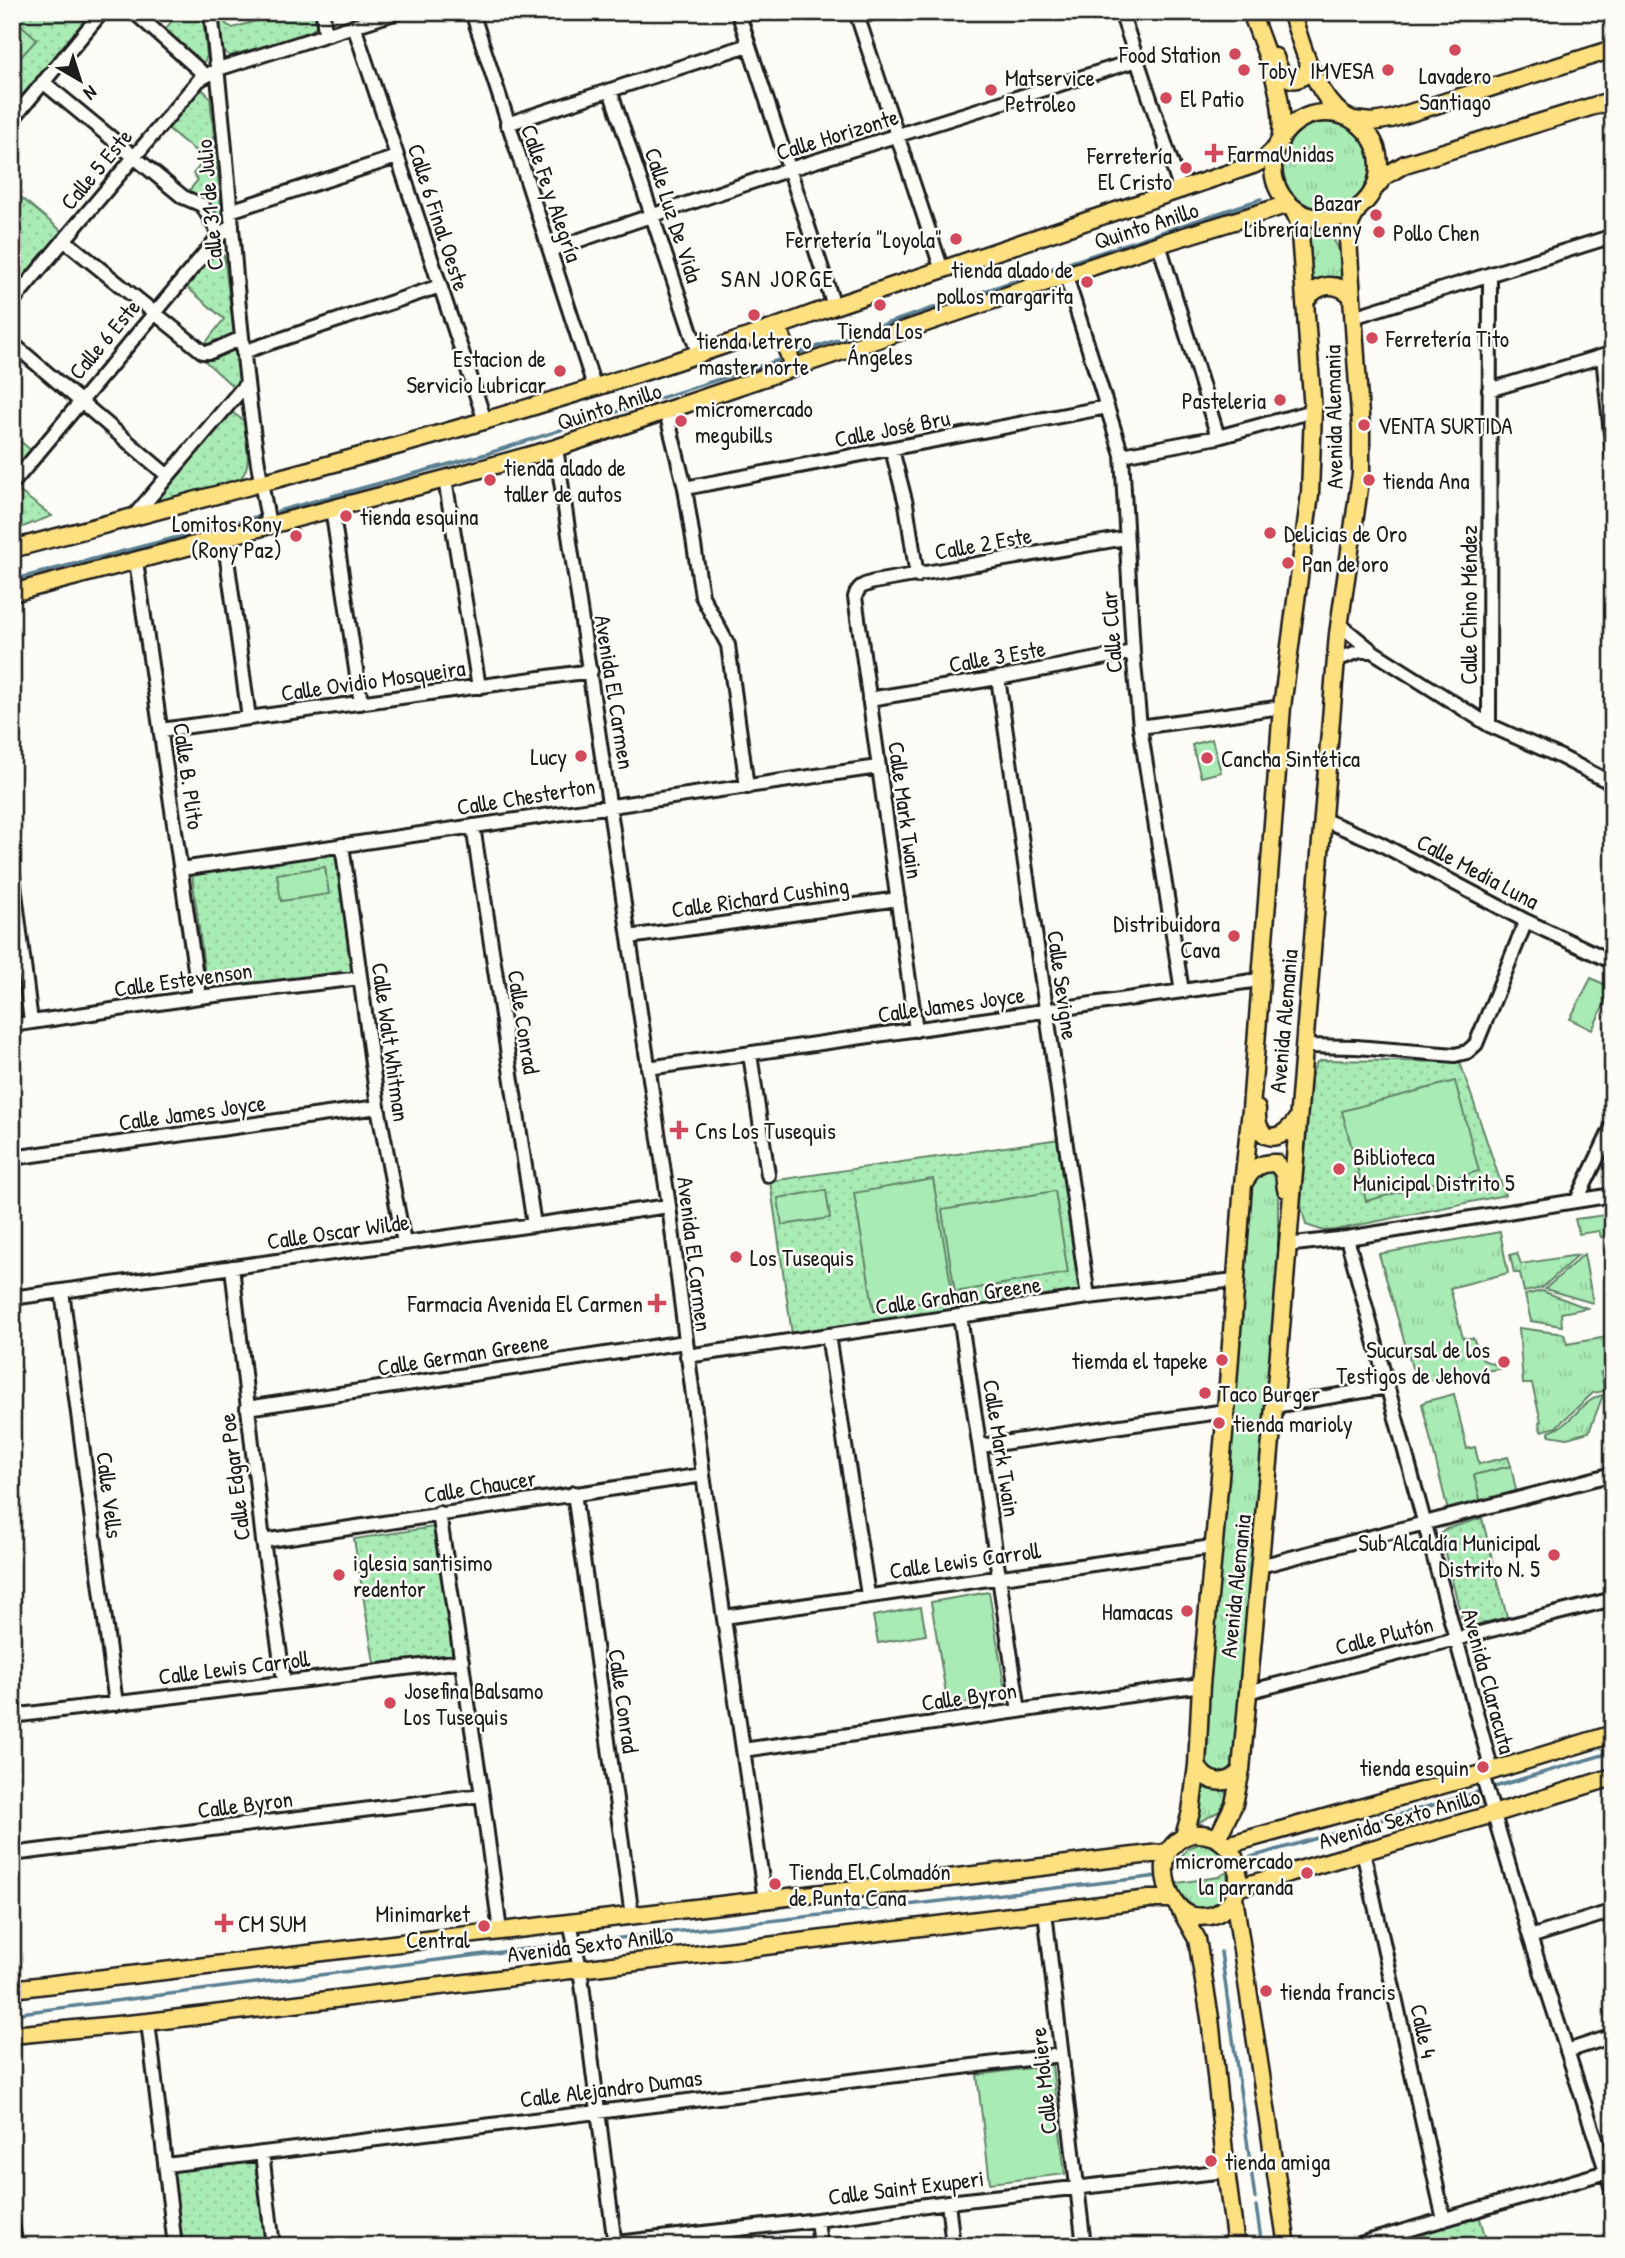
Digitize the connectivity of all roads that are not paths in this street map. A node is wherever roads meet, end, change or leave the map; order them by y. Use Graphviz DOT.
graph roads {
  1 [pos="102,12"];
  2 [pos="134,12"];
  3 [pos="211,12"];
  4 [pos="323,12"];
  5 [pos="398,12"];
  6 [pos="472,12"];
  7 [pos="738,12"];
  8 [pos="874,12"];
  9 [pos="1121,12"];
  10 [pos="1251,12"];
  11 [pos="1258,12"];
  12 [pos="1291,12"];
  13 [pos="857,15"];
  14 [pos="354,26"];
  15 [pos="326,35"];
  16 [pos="748,45"];
  17 [pos="1613,49"];
  18 [pos="1137,60"];
  19 [pos="1309,64"];
  20 [pos="212,72"];
  21 [pos="43,82"];
  22 [pos="610,90"];
  23 [pos="1613,100"];
  24 [pos="1348,119"];
  25 [pos="12,120"];
  26 [pos="507,124"];
  27 [pos="898,137"];
  28 [pos="1279,145"];
  29 [pos="133,157"];
  30 [pos="397,157"];
  31 [pos="790,169"];
  32 [pos="1373,190"];
  33 [pos="1181,191"];
  34 [pos="1291,205"];
  35 [pos="1359,207"];
  36 [pos="230,211"];
  37 [pos="653,217"];
  38 [pos="232,225"];
  39 [pos="220,235"];
  40 [pos="1613,236"];
  41 [pos="65,240"];
  42 [pos="1159,244"];
  43 [pos="550,250"];
  44 [pos="942,270"];
  45 [pos="1490,274"];
  46 [pos="1066,276"];
  47 [pos="440,286"];
  48 [pos="1352,296"];
  49 [pos="1306,300"];
  50 [pos="12,302"];
  51 [pos="834,306"];
  52 [pos="153,313"];
  53 [pos="1353,317"];
  54 [pos="778,327"];
  55 [pos="242,338"];
  56 [pos="12,343"];
  57 [pos="243,352"];
  58 [pos="698,353"];
  59 [pos="1608,354"];
  60 [pos="794,368"];
  61 [pos="246,384"];
  62 [pos="594,386"];
  63 [pos="1489,390"];
  64 [pos="80,401"];
  65 [pos="1107,407"];
  66 [pos="1313,411"];
  67 [pos="666,412"];
  68 [pos="485,421"];
  69 [pos="1218,436"];
  70 [pos="556,448"];
  71 [pos="892,450"];
  72 [pos="1613,454"];
  73 [pos="1122,455"];
  74 [pos="168,476"];
  75 [pos="445,479"];
  76 [pos="260,483"];
  77 [pos="12,484"];
  78 [pos="685,488"];
  79 [pos="332,508"];
  80 [pos="134,516"];
  81 [pos="269,524"];
  82 [pos="224,537"];
  83 [pos="1125,538"];
  84 [pos="12,549"];
  85 [pos="136,561"];
  86 [pos="917,576"];
  87 [pos="12,593"];
  88 [pos="855,597"];
  89 [pos="1339,624"];
  90 [pos="1372,651"];
  91 [pos="1133,652"];
  92 [pos="1336,660"];
  93 [pos="591,671"];
  94 [pos="998,678"];
  95 [pos="479,687"];
  96 [pos="869,699"];
  97 [pos="360,703"];
  98 [pos="1282,707"];
  99 [pos="248,718"];
  100 [pos="1489,725"];
  101 [pos="1140,727"];
  102 [pos="161,730"];
  103 [pos="878,767"];
  104 [pos="1613,784"];
  105 [pos="747,787"];
  106 [pos="611,805"];
  107 [pos="1322,819"];
  108 [pos="473,826"];
  109 [pos="342,845"];
  110 [pos="12,868"];
  111 [pos="181,869"];
  112 [pos="898,899"];
  113 [pos="1526,920"];
  114 [pos="629,937"];
  115 [pos="1613,962"];
  116 [pos="360,978"];
  117 [pos="1259,980"];
  118 [pos="1182,991"];
  119 [pos="198,997"];
  120 [pos="1045,1011"];
  121 [pos="31,1022"];
  122 [pos="12,1025"];
  123 [pos="916,1030"];
  124 [pos="1255,1040"];
  125 [pos="1305,1046"];
  126 [pos="750,1054"];
  127 [pos="648,1068"];
  128 [pos="378,1107"];
  129 [pos="1298,1118"];
  130 [pos="1613,1125"];
  131 [pos="12,1158"];
  132 [pos="768,1175"];
  133 [pos="1242,1184"];
  134 [pos="1613,1195"];
  135 [pos="1577,1200"];
  136 [pos="669,1206"];
  137 [pos="1289,1222"];
  138 [pos="534,1225"];
  139 [pos="1347,1238"];
  140 [pos="404,1243"];
  141 [pos="1286,1245"];
  142 [pos="232,1267"];
  143 [pos="1235,1280"];
  144 [pos="62,1291"];
  145 [pos="1088,1297"];
  146 [pos="12,1298"];
  147 [pos="960,1316"];
  148 [pos="828,1335"];
  149 [pos="685,1342"];
  150 [pos="687,1356"];
  151 [pos="1387,1387"];
  152 [pos="1274,1406"];
  153 [pos="247,1408"];
  154 [pos="1226,1411"];
  155 [pos="981,1446"];
  156 [pos="1613,1474"];
  157 [pos="703,1475"];
  158 [pos="574,1493"];
  159 [pos="439,1513"];
  160 [pos="1424,1524"];
  161 [pos="263,1541"];
  162 [pos="1212,1547"];
  163 [pos="1260,1566"];
  164 [pos="999,1577"];
  165 [pos="868,1595"];
  166 [pos="1613,1599"];
  167 [pos="724,1617"];
  168 [pos="1456,1639"];
  169 [pos="462,1661"];
  170 [pos="284,1681"];
  171 [pos="1201,1685"];
  172 [pos="1247,1692"];
  173 [pos="116,1704"];
  174 [pos="1019,1711"];
  175 [pos="12,1716"];
  176 [pos="1613,1734"];
  177 [pos="743,1750"];
  178 [pos="1197,1765"];
  179 [pos="1241,1770"];
  180 [pos="1487,1773"];
  181 [pos="1613,1777"];
  182 [pos="482,1795"];
  183 [pos="1493,1814"];
  184 [pos="1184,1836"];
  185 [pos="1223,1841"];
  186 [pos="1363,1851"];
  187 [pos="1168,1852"];
  188 [pos="12,1854"];
  189 [pos="1236,1893"];
  190 [pos="765,1900"];
  191 [pos="1177,1904"];
  192 [pos="1613,1911"];
  193 [pos="1045,1912"];
  194 [pos="632,1916"];
  195 [pos="571,1929"];
  196 [pos="500,1931"];
  197 [pos="1530,1937"];
  198 [pos="578,1962"];
  199 [pos="12,1989"];
  200 [pos="148,2022"];
  201 [pos="12,2035"];
  202 [pos="1613,2036"];
  203 [pos="1567,2050"];
  204 [pos="1061,2055"];
  205 [pos="599,2111"];
  206 [pos="1613,2140"];
  207 [pos="1599,2144"];
  208 [pos="262,2153"];
  209 [pos="166,2165"];
  210 [pos="1226,2171"];
  211 [pos="1606,2172"];
  212 [pos="1076,2189"];
  213 [pos="1613,2192"];
  214 [pos="948,2202"];
  215 [pos="817,2220"];
  216 [pos="1444,2220"];
  217 [pos="12,2225"];
  218 [pos="718,2232"];
  219 [pos="615,2244"];
  220 [pos="16,2246"];
  221 [pos="175,2246"];
  222 [pos="273,2246"];
  223 [pos="591,2246"];
  224 [pos="719,2246"];
  225 [pos="820,2246"];
  226 [pos="953,2246"];
  227 [pos="1084,2246"];
  228 [pos="1236,2246"];
  229 [pos="1287,2246"];
  230 [pos="1353,2246"];
  1 -- 21 [label="street"];
  2 -- 20 [label="street"];
  3 -- 20 [label="street, Calle 31 de Julio"];
  4 -- 15 [label="street"];
  5 -- 14 [label="street"];
  6 -- 26 [label="street, Calle Fe y Alegría"];
  7 -- 16 [label="street"];
  8 -- 13 [label="street"];
  9 -- 18 [label="street"];
  10 -- 28 [label="main road"];
  11 -- 19 [label="main road"];
  12 -- 19 [label="main road"];
  13 -- 27 [label="street"];
  14 -- 15 [label="street"];
  14 -- 30 [label="street, Calle 6 Final Oeste"];
  15 -- 20 [label="street"];
  16 -- 22 [label="street"];
  16 -- 31 [label="street"];
  17 -- 24 [label="main road"];
  18 -- 27 [label="street, Calle Horizonte"];
  18 -- 33 [label="street"];
  19 -- 24 [label="main road"];
  20 -- 29 [label="street, Calle 5 Este"];
  20 -- 36 [label="street, Calle 31 de Julio"];
  21 -- 25 [label="street"];
  21 -- 29 [label="street"];
  22 -- 26 [label="street"];
  22 -- 37 [label="street, Calle Luz De Vida"];
  23 -- 32 [label="main road"];
  24 -- 28 [label="main road"];
  24 -- 32 [label="main road"];
  26 -- 43 [label="street, Calle Fe y Alegría"];
  27 -- 31 [label="street, Calle Horizonte"];
  27 -- 44 [label="street"];
  28 -- 33 [label="main road, Quinto Anillo"];
  28 -- 34 [label="main road"];
  29 -- 39 [label="street"];
  29 -- 41 [label="street, Calle 5 Este"];
  30 -- 36 [label="street"];
  30 -- 47 [label="street, Calle 6 Final Oeste"];
  31 -- 37 [label="street, Calle Horizonte"];
  31 -- 51 [label="street"];
  32 -- 35 [label="main road"];
  33 -- 44 [label="main road, Quinto Anillo"];
  34 -- 35 [label="main road"];
  34 -- 42 [label="main road, Quinto Anillo"];
  34 -- 49 [label="main road, Avenida Alemania"];
  35 -- 48 [label="main road, Avenida Alemania"];
  36 -- 38 [label="street, Calle 31 de Julio"];
  37 -- 43 [label="street, Calle Horizonte"];
  37 -- 58 [label="street, Calle Luz De Vida"];
  38 -- 39 [label="street, Calle 6 Este"];
  38 -- 55 [label="street, Calle 31 de Julio"];
  39 -- 52 [label="street, Calle 6 Este"];
  40 -- 45 [label="street"];
  41 -- 50 [label="street, Calle 5 Este"];
  41 -- 52 [label="street"];
  42 -- 46 [label="main road, Quinto Anillo"];
  42 -- 69 [label="street"];
  43 -- 62 [label="street, Calle Fe y Alegría"];
  44 -- 51 [label="main road, Quinto Anillo"];
  45 -- 53 [label="street"];
  45 -- 63 [label="street, Calle Chino Méndez"];
  46 -- 60 [label="main road, Quinto Anillo"];
  46 -- 65 [label="street, Calle Clar"];
  47 -- 57 [label="street"];
  47 -- 68 [label="street, Calle 6 Final Oeste"];
  48 -- 49 [label="main road"];
  48 -- 53 [label="main road, Avenida Alemania"];
  49 -- 66 [label="main road, Avenida Alemania"];
  51 -- 54 [label="main road, Quinto Anillo"];
  52 -- 55 [label="street"];
  52 -- 64 [label="street, Calle 6 Este"];
  53 -- 89 [label="main road, Avenida Alemania"];
  54 -- 58 [label="main road, Quinto Anillo"];
  54 -- 60 [label="main road"];
  55 -- 57 [label="street, Calle 31 de Julio"];
  56 -- 64 [label="street"];
  57 -- 61 [label="street, Calle 31 de Julio"];
  58 -- 62 [label="main road, Quinto Anillo"];
  59 -- 63 [label="street"];
  59 -- 72 [label="street"];
  60 -- 67 [label="main road, Quinto Anillo"];
  61 -- 74 [label="street"];
  61 -- 76 [label="street, Calle 31 de Julio"];
  62 -- 68 [label="main road, Quinto Anillo"];
  63 -- 100 [label="street, Calle Chino Méndez"];
  64 -- 74 [label="street"];
  64 -- 77 [label="street, Calle 6 Este"];
  65 -- 71 [label="street, Calle José Bru"];
  65 -- 73 [label="street, Calle Clar"];
  66 -- 69 [label="street"];
  66 -- 98 [label="main road, Avenida Alemania"];
  67 -- 70 [label="main road, Quinto Anillo"];
  67 -- 78 [label="street"];
  68 -- 76 [label="main road, Quinto Anillo"];
  69 -- 73 [label="street"];
  70 -- 75 [label="main road, Quinto Anillo"];
  70 -- 93 [label="street, Avenida El Carmen"];
  71 -- 78 [label="street, Calle José Bru"];
  71 -- 86 [label="street"];
  73 -- 83 [label="street, Calle Clar"];
  74 -- 80 [label="street"];
  75 -- 79 [label="main road, Quinto Anillo"];
  75 -- 95 [label="street"];
  76 -- 80 [label="main road, Quinto Anillo"];
  76 -- 81 [label="street, Calle 31 de Julio"];
  78 -- 105 [label="street"];
  79 -- 81 [label="main road, Quinto Anillo"];
  79 -- 97 [label="street"];
  80 -- 84 [label="main road, Quinto Anillo"];
  81 -- 82 [label="main road, Quinto Anillo"];
  82 -- 85 [label="main road, Quinto Anillo"];
  82 -- 99 [label="street"];
  83 -- 86 [label="street, Calle 2 Este"];
  83 -- 91 [label="street, Calle Clar"];
  85 -- 87 [label="main road, Quinto Anillo"];
  85 -- 102 [label="street, Calle B. Plito"];
  86 -- 88 [label="street, Calle 2 Este"];
  88 -- 96 [label="street, Calle Mark Twain"];
  89 -- 90 [label="street"];
  89 -- 92 [label="main road, Avenida Alemania"];
  90 -- 92 [label="street"];
  90 -- 100 [label="street"];
  91 -- 94 [label="street, Calle 3 Este"];
  91 -- 101 [label="street, Calle Clar"];
  92 -- 107 [label="main road, Avenida Alemania"];
  93 -- 95 [label="street, Calle Ovidio Mosqueira"];
  93 -- 106 [label="street, Avenida El Carmen"];
  94 -- 96 [label="street, Calle 3 Este"];
  94 -- 120 [label="street, Calle Sevigne"];
  95 -- 97 [label="street, Calle Ovidio Mosqueira"];
  96 -- 103 [label="street, Calle Mark Twain"];
  97 -- 99 [label="street, Calle Ovidio Mosqueira"];
  98 -- 101 [label="street"];
  98 -- 117 [label="main road, Avenida Alemania"];
  99 -- 102 [label="street, Calle Ovidio Mosqueira"];
  100 -- 104 [label="street"];
  101 -- 118 [label="street, Calle Clar"];
  102 -- 111 [label="street, Calle B. Plito"];
  103 -- 105 [label="street, Calle Chesterton"];
  103 -- 112 [label="street, Calle Mark Twain"];
  105 -- 106 [label="street, Calle Chesterton"];
  106 -- 108 [label="street, Calle Chesterton"];
  106 -- 114 [label="street, Avenida El Carmen"];
  107 -- 113 [label="street, Calle Media Luna"];
  107 -- 125 [label="main road, Avenida Alemania"];
  108 -- 109 [label="street, Calle Chesterton"];
  108 -- 138 [label="street, Calle Conrad"];
  109 -- 111 [label="street, Calle Chesterton"];
  109 -- 116 [label="street, Calle Walt Whitman"];
  110 -- 121 [label="street"];
  111 -- 119 [label="street, Calle B. Plito"];
  112 -- 114 [label="street, Calle Richard Cushing"];
  112 -- 123 [label="street, Calle Mark Twain"];
  113 -- 115 [label="street, Calle Media Luna"];
  113 -- 125 [label="street"];
  114 -- 127 [label="street, Avenida El Carmen"];
  116 -- 119 [label="street, Calle Estevenson"];
  116 -- 128 [label="street, Calle Walt Whitman"];
  117 -- 118 [label="street, Calle James Joyce"];
  117 -- 124 [label="main road, Avenida Alemania"];
  118 -- 120 [label="street, Calle James Joyce"];
  119 -- 121 [label="street, Calle Estevenson"];
  120 -- 123 [label="street, Calle James Joyce"];
  120 -- 145 [label="street, Calle Sevigne"];
  121 -- 122 [label="street, Calle Estevenson"];
  123 -- 126 [label="street, Calle James Joyce"];
  124 -- 129 [label="main road"];
  124 -- 133 [label="main road, Avenida Alemania"];
  125 -- 129 [label="main road, Avenida Alemania"];
  126 -- 127 [label="street, Calle James Joyce"];
  126 -- 132 [label="street"];
  127 -- 136 [label="street, Avenida El Carmen"];
  128 -- 131 [label="street, Calle James Joyce"];
  128 -- 140 [label="street, Calle Walt Whitman"];
  129 -- 137 [label="main road, Avenida Alemania"];
  130 -- 135 [label="street"];
  133 -- 137 [label="main road"];
  133 -- 143 [label="main road, Avenida Alemania"];
  134 -- 135 [label="street"];
  135 -- 139 [label="street"];
  136 -- 138 [label="street, Calle Oscar Wilde"];
  136 -- 149 [label="street, Avenida El Carmen"];
  137 -- 141 [label="main road, Avenida Alemania"];
  138 -- 140 [label="street, Calle Oscar Wilde"];
  139 -- 141 [label="street"];
  139 -- 151 [label="street, Avenida Claracuta"];
  140 -- 142 [label="street, Calle Oscar Wilde"];
  141 -- 152 [label="main road, Avenida Alemania"];
  142 -- 144 [label="street, Calle Oscar Wilde"];
  142 -- 153 [label="street, Calle Edgar Poe"];
  143 -- 145 [label="street, Calle Grahan Greene"];
  143 -- 154 [label="main road, Avenida Alemania"];
  144 -- 146 [label="street, Calle Oscar Wilde"];
  144 -- 173 [label="street, Calle Vells"];
  145 -- 147 [label="street, Calle Grahan Greene"];
  147 -- 148 [label="street, Calle Grahan Greene"];
  147 -- 155 [label="street, Calle Mark Twain"];
  148 -- 150 [label="street, Calle Grahan Greene"];
  148 -- 165 [label="street"];
  149 -- 150 [label="street, Avenida El Carmen"];
  149 -- 153 [label="street, Calle German Greene"];
  150 -- 157 [label="street, Avenida El Carmen"];
  151 -- 152 [label="street"];
  151 -- 160 [label="street, Avenida Claracuta"];
  152 -- 163 [label="main road, Avenida Alemania"];
  153 -- 161 [label="street, Calle Edgar Poe"];
  154 -- 155 [label="street"];
  154 -- 162 [label="main road, Avenida Alemania"];
  155 -- 164 [label="street, Calle Mark Twain"];
  156 -- 160 [label="street"];
  157 -- 158 [label="street, Calle Chaucer"];
  157 -- 167 [label="street, Avenida El Carmen"];
  158 -- 159 [label="street, Calle Chaucer"];
  158 -- 194 [label="street, Calle Conrad"];
  159 -- 161 [label="street, Calle Chaucer"];
  159 -- 169 [label="street"];
  160 -- 163 [label="street"];
  160 -- 168 [label="street, Avenida Claracuta"];
  161 -- 170 [label="street, Calle Edgar Poe"];
  162 -- 164 [label="street, Calle Lewis Carroll"];
  162 -- 171 [label="main road, Avenida Alemania"];
  163 -- 172 [label="main road, Avenida Alemania"];
  164 -- 165 [label="street, Calle Lewis Carroll"];
  164 -- 174 [label="street, Calle Mark Twain"];
  165 -- 167 [label="street, Calle Lewis Carroll"];
  166 -- 168 [label="street, Calle Plutón"];
  167 -- 177 [label="street, Avenida El Carmen"];
  168 -- 172 [label="street, Calle Plutón"];
  168 -- 180 [label="street, Avenida Claracuta"];
  169 -- 170 [label="street, Calle Lewis Carroll"];
  169 -- 182 [label="street"];
  170 -- 173 [label="street, Calle Lewis Carroll"];
  171 -- 174 [label="street, Calle Byron"];
  171 -- 178 [label="main road, Avenida Alemania"];
  172 -- 179 [label="main road, Avenida Alemania"];
  173 -- 175 [label="street, Calle Lewis Carroll"];
  174 -- 177 [label="street, Calle Byron"];
  176 -- 180 [label="main road, Avenida Sexto Anillo"];
  177 -- 190 [label="street, Avenida El Carmen"];
  178 -- 179 [label="main road"];
  178 -- 184 [label="main road, Avenida Alemania"];
  179 -- 185 [label="main road, Avenida Alemania"];
  180 -- 183 [label="street, Avenida Claracuta"];
  180 -- 185 [label="main road, Avenida Sexto Anillo"];
  181 -- 183 [label="main road, Avenida Sexto Anillo"];
  182 -- 188 [label="street, Calle Byron"];
  182 -- 196 [label="street"];
  183 -- 186 [label="main road, Avenida Sexto Anillo"];
  183 -- 197 [label="street, Avenida Claracuta"];
  184 -- 185 [label="main road"];
  184 -- 187 [label="main road"];
  185 -- 189 [label="main road"];
  186 -- 189 [label="main road, Avenida Sexto Anillo"];
  186 -- 216 [label="street, Calle 4"];
  187 -- 190 [label="main road, Avenida Sexto Anillo"];
  187 -- 191 [label="main road"];
  189 -- 191 [label="main road"];
  189 -- 229 [label="main road"];
  190 -- 194 [label="main road, Avenida Sexto Anillo"];
  191 -- 193 [label="main road, Avenida Sexto Anillo"];
  191 -- 210 [label="main road"];
  192 -- 197 [label="street"];
  193 -- 198 [label="main road, Avenida Sexto Anillo"];
  193 -- 204 [label="street, Calle Moliere"];
  194 -- 195 [label="main road, Avenida Sexto Anillo"];
  195 -- 196 [label="main road, Avenida Sexto Anillo"];
  195 -- 198 [label="street"];
  196 -- 199 [label="main road, Avenida Sexto Anillo"];
  197 -- 203 [label="street, Avenida Claracuta"];
  198 -- 200 [label="main road, Avenida Sexto Anillo"];
  198 -- 205 [label="street"];
  200 -- 201 [label="main road, Avenida Sexto Anillo"];
  200 -- 209 [label="street"];
  202 -- 203 [label="street"];
  203 -- 207 [label="street, Avenida Claracuta"];
  204 -- 205 [label="street, Calle Alejandro Dumas"];
  204 -- 212 [label="street, Calle Moliere"];
  205 -- 208 [label="street, Calle Alejandro Dumas"];
  205 -- 219 [label="street"];
  206 -- 207 [label="street"];
  207 -- 211 [label="street, Avenida Claracuta"];
  208 -- 209 [label="street, Calle Alejandro Dumas"];
  208 -- 222 [label="street"];
  209 -- 221 [label="street"];
  210 -- 212 [label="street, Calle Saint Exuperi"];
  210 -- 228 [label="main road"];
  211 -- 213 [label="street, Avenida Claracuta"];
  211 -- 216 [label="street"];
  212 -- 214 [label="street, Calle Saint Exuperi"];
  212 -- 227 [label="street, Calle Moliere"];
  214 -- 215 [label="street, Calle Saint Exuperi"];
  214 -- 226 [label="street"];
  215 -- 218 [label="street, Calle Saint Exuperi"];
  215 -- 225 [label="street"];
  216 -- 230 [label="street"];
  217 -- 220 [label="street"];
  218 -- 219 [label="street, Calle Saint Exuperi"];
  218 -- 224 [label="street"];
  219 -- 223 [label="street, Calle Saint Exuperi"];
}
